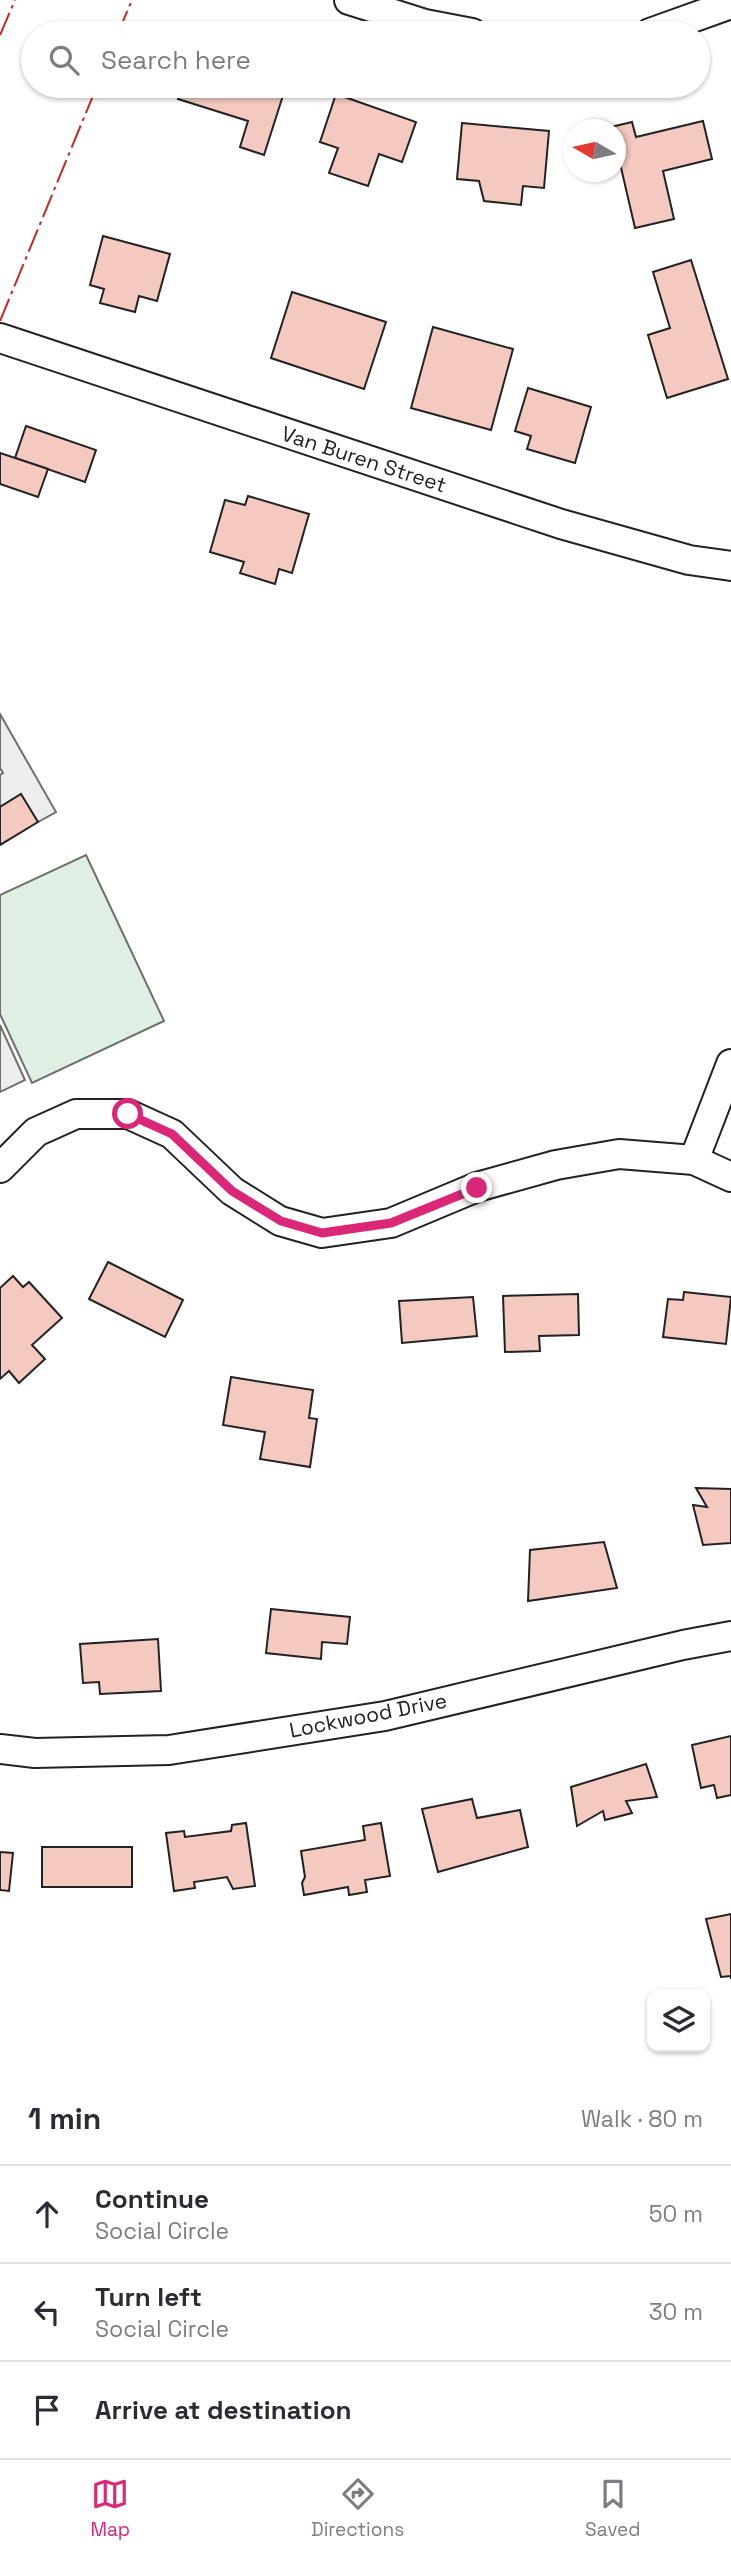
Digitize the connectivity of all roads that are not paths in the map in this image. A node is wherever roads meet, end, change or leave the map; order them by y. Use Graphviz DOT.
graph roads {
  1 [pos="349,0"];
  2 [pos="731,4"];
  3 [pos="416,21"];
  4 [pos="684,21"];
  5 [pos="0,338"];
  6 [pos="731,566"];
  7 [pos="731,1064"];
  8 [pos="694,1160"];
  9 [pos="0,1168"];
  10 [pos="731,1177"];
  11 [pos="731,1636"];
  12 [pos="0,1749"];
  1 -- 3 [label="street"];
  2 -- 4 [label="street"];
  5 -- 6 [label="street, Van Buren Street"];
  7 -- 8 [label="street"];
  8 -- 9 [label="street"];
  8 -- 10 [label="street"];
  11 -- 12 [label="street, Lockwood Drive"];
}
